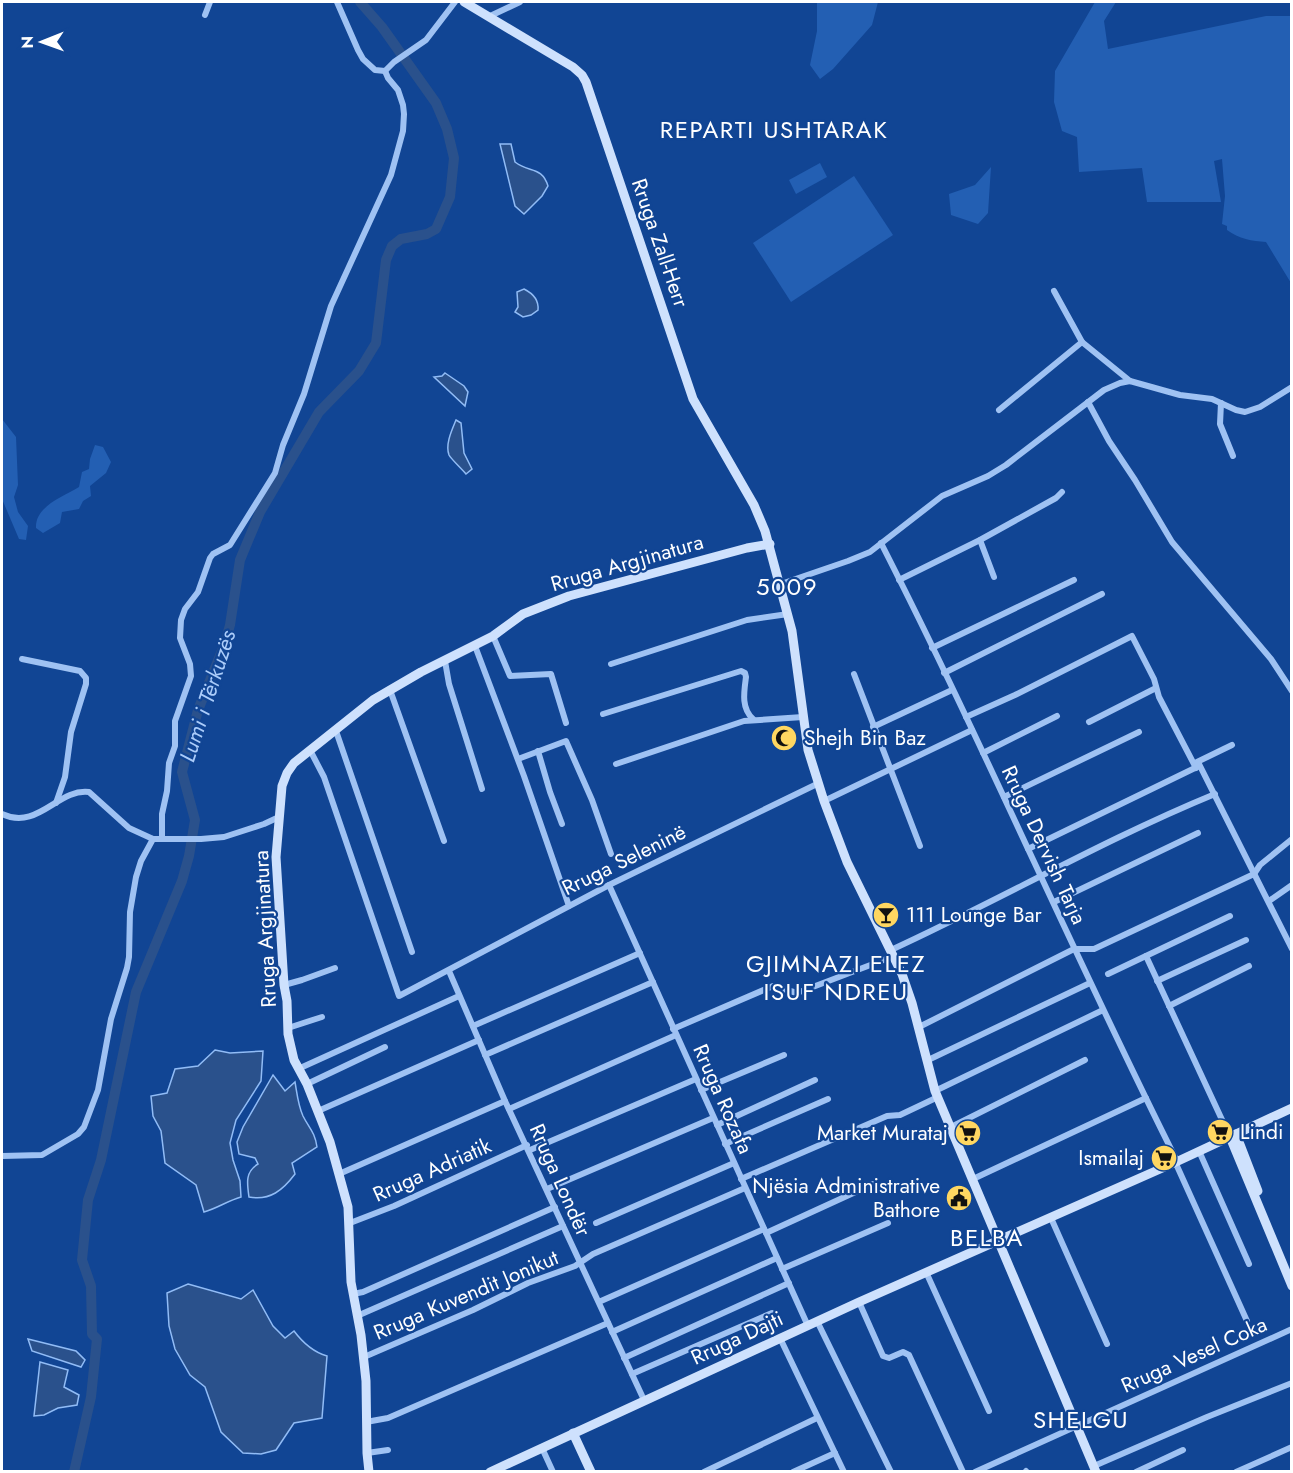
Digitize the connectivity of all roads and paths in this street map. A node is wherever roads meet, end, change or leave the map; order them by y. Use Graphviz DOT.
graph roads {
  1 [pos="210,2"];
  2 [pos="336,2"];
  3 [pos="455,2"];
  4 [pos="464,2"];
  5 [pos="520,2"];
  6 [pos="205,15"];
  7 [pos="488,16"];
  8 [pos="385,71"];
  9 [pos="1054,291"];
  10 [pos="1082,342"];
  11 [pos="1130,381"];
  12 [pos="1292,387"];
  13 [pos="1088,402"];
  14 [pos="1221,403"];
  15 [pos="999,410"];
  16 [pos="1233,456"];
  17 [pos="1062,492"];
  18 [pos="980,540"];
  19 [pos="880,543"];
  20 [pos="770,544"];
  21 [pos="994,577"];
  22 [pos="899,580"];
  23 [pos="1074,580"];
  24 [pos="780,584"];
  25 [pos="1102,594"];
  26 [pos="788,614"];
  27 [pos="493,636"];
  28 [pos="475,646"];
  29 [pos="932,648"];
  30 [pos="22,659"];
  31 [pos="445,661"];
  32 [pos="611,664"];
  33 [pos="944,673"];
  34 [pos="854,674"];
  35 [pos="1156,688"];
  36 [pos="390,690"];
  37 [pos="952,690"];
  38 [pos="1292,692"];
  39 [pos="603,714"];
  40 [pos="1057,716"];
  41 [pos="803,717"];
  42 [pos="966,717"];
  43 [pos="753,719"];
  44 [pos="1089,722"];
  45 [pos="566,723"];
  46 [pos="873,727"];
  47 [pos="972,730"];
  48 [pos="336,731"];
  49 [pos="1139,732"];
  50 [pos="1232,745"];
  51 [pos="538,751"];
  52 [pos="310,752"];
  53 [pos="983,753"];
  54 [pos="518,759"];
  55 [pos="616,764"];
  56 [pos="1197,765"];
  57 [pos="890,769"];
  58 [pos="817,784"];
  59 [pos="482,789"];
  60 [pos="1215,794"];
  61 [pos="1004,797"];
  62 [pos="824,801"];
  63 [pos="56,804"];
  64 [pos="2,814"];
  65 [pos="279,817"];
  66 [pos="562,824"];
  67 [pos="1198,833"];
  68 [pos="153,839"];
  69 [pos="162,839"];
  70 [pos="1292,839"];
  71 [pos="444,841"];
  72 [pos="920,846"];
  73 [pos="1028,849"];
  74 [pos="611,854"];
  75 [pos="1041,874"];
  76 [pos="1254,874"];
  77 [pos="609,885"];
  78 [pos="1292,885"];
  79 [pos="1269,901"];
  80 [pos="1054,902"];
  81 [pos="569,906"];
  82 [pos="1230,916"];
  83 [pos="1246,940"];
  84 [pos="1074,949"];
  85 [pos="1292,949"];
  86 [pos="412,951"];
  87 [pos="639,953"];
  88 [pos="893,953"];
  89 [pos="1146,956"];
  90 [pos="1249,966"];
  91 [pos="335,968"];
  92 [pos="449,971"];
  93 [pos="1108,974"];
  94 [pos="1157,981"];
  95 [pos="653,982"];
  96 [pos="1090,983"];
  97 [pos="284,985"];
  98 [pos="459,996"];
  99 [pos="1169,1006"];
  100 [pos="1103,1010"];
  101 [pos="322,1017"];
  102 [pos="473,1026"];
  103 [pos="919,1027"];
  104 [pos="288,1028"];
  105 [pos="675,1032"];
  106 [pos="479,1040"];
  107 [pos="386,1047"];
  108 [pos="485,1055"];
  109 [pos="784,1055"];
  110 [pos="1085,1060"];
  111 [pos="926,1061"];
  112 [pos="298,1069"];
  113 [pos="696,1078"];
  114 [pos="815,1080"];
  115 [pos="307,1084"];
  116 [pos="701,1090"];
  117 [pos="937,1094"];
  118 [pos="1146,1098"];
  119 [pos="828,1099"];
  120 [pos="505,1101"];
  121 [pos="509,1108"];
  122 [pos="1292,1108"];
  123 [pos="318,1111"];
  124 [pos="713,1118"];
  125 [pos="717,1125"];
  126 [pos="951,1127"];
  127 [pos="1233,1136"];
  128 [pos="725,1144"];
  129 [pos="528,1148"];
  130 [pos="1199,1151"];
  131 [pos="2,1156"];
  132 [pos="1176,1162"];
  133 [pos="734,1163"];
  134 [pos="339,1173"];
  135 [pos="741,1179"];
  136 [pos="973,1179"];
  137 [pos="873,1184"];
  138 [pos="745,1188"];
  139 [pos="547,1189"];
  140 [pos="555,1207"];
  141 [pos="1051,1218"];
  142 [pos="350,1223"];
  143 [pos="596,1223"];
  144 [pos="888,1223"];
  145 [pos="564,1226"];
  146 [pos="765,1231"];
  147 [pos="1000,1241"];
  148 [pos="777,1258"];
  149 [pos="580,1263"];
  150 [pos="1249,1264"];
  151 [pos="782,1269"];
  152 [pos="1292,1270"];
  153 [pos="926,1272"];
  154 [pos="789,1283"];
  155 [pos="1292,1286"];
  156 [pos="353,1294"];
  157 [pos="601,1301"];
  158 [pos="859,1302"];
  159 [pos="772,1313"];
  160 [pos="357,1316"];
  161 [pos="817,1321"];
  162 [pos="1247,1321"];
  163 [pos="608,1323"];
  164 [pos="808,1326"];
  165 [pos="1292,1329"];
  166 [pos="612,1332"];
  167 [pos="780,1338"];
  168 [pos="1107,1344"];
  169 [pos="364,1357"];
  170 [pos="624,1358"];
  171 [pos="632,1374"];
  172 [pos="1292,1383"];
  173 [pos="644,1400"];
  174 [pos="989,1411"];
  175 [pos="818,1418"];
  176 [pos="366,1422"];
  177 [pos="1077,1426"];
  178 [pos="573,1433"];
  179 [pos="1292,1447"];
  180 [pos="542,1448"];
  181 [pos="387,1450"];
  182 [pos="1184,1450"];
  183 [pos="367,1453"];
  184 [pos="835,1453"];
  185 [pos="1095,1469"];
  186 [pos="490,1471"];
  187 [pos="369,1472"];
  188 [pos="553,1472"];
  189 [pos="591,1472"];
  190 [pos="704,1472"];
  191 [pos="793,1472"];
  192 [pos="844,1472"];
  193 [pos="891,1472"];
  194 [pos="963,1472"];
  195 [pos="975,1472"];
  196 [pos="1136,1472"];
  197 [pos="1236,1472"];
  1 -- 6 [label="street"];
  2 -- 8 [label="street"];
  3 -- 8 [label="street"];
  4 -- 7 [label="street, Rruga Zall-Herr"];
  5 -- 7 [label="street"];
  7 -- 20 [label="street, Rruga Zall-Herr"];
  8 -- 69 [label="street"];
  9 -- 10 [label="street"];
  10 -- 11 [label="street"];
  10 -- 15 [label="street"];
  11 -- 13 [label="street"];
  11 -- 14 [label="street"];
  12 -- 14 [label="street"];
  13 -- 19 [label="street"];
  13 -- 38 [label="street"];
  14 -- 16 [label="street"];
  17 -- 18 [label="street"];
  18 -- 21 [label="street"];
  18 -- 22 [label="street"];
  19 -- 22 [label="street, Rruga Dervish Tarja"];
  19 -- 24 [label="street"];
  20 -- 24 [label="street, Rruga Zall-Herr"];
  20 -- 27 [label="street, Rruga Argjinatura"];
  22 -- 29 [label="street, Rruga Dervish Tarja"];
  23 -- 29 [label="street"];
  24 -- 26 [label="street, Rruga Zall-Herr"];
  25 -- 33 [label="street"];
  26 -- 32 [label="street"];
  26 -- 41 [label="street, Rruga Zall-Herr"];
  27 -- 28 [label="street, Rruga Argjinatura"];
  27 -- 45 [label="street"];
  28 -- 31 [label="street, Rruga Argjinatura"];
  28 -- 54 [label="street"];
  29 -- 33 [label="street, Rruga Dervish Tarja"];
  30 -- 63 [label="street"];
  31 -- 36 [label="street, Rruga Argjinatura"];
  31 -- 59 [label="street"];
  33 -- 37 [label="street, Rruga Dervish Tarja"];
  34 -- 46 [label="street"];
  35 -- 42 [label="street"];
  35 -- 44 [label="street"];
  35 -- 56 [label="street"];
  36 -- 48 [label="street, Rruga Argjinatura"];
  36 -- 71 [label="street"];
  37 -- 42 [label="street, Rruga Dervish Tarja"];
  37 -- 46 [label="street"];
  39 -- 43 [label="street"];
  40 -- 53 [label="street"];
  41 -- 43 [label="street"];
  41 -- 58 [label="street, Rruga Zall-Herr"];
  42 -- 47 [label="street, Rruga Dervish Tarja"];
  43 -- 55 [label="street"];
  46 -- 57 [label="street"];
  47 -- 53 [label="street, Rruga Dervish Tarja"];
  47 -- 57 [label="street"];
  48 -- 52 [label="street, Rruga Argjinatura"];
  48 -- 86 [label="street"];
  49 -- 61 [label="street"];
  50 -- 56 [label="street"];
  51 -- 54 [label="street"];
  51 -- 66 [label="street"];
  51 -- 74 [label="street"];
  52 -- 65 [label="street, Rruga Argjinatura"];
  52 -- 92 [label="street, Rruga Seleninë"];
  53 -- 61 [label="street, Rruga Dervish Tarja"];
  54 -- 81 [label="street"];
  56 -- 60 [label="street"];
  56 -- 73 [label="street"];
  57 -- 62 [label="street"];
  57 -- 72 [label="street"];
  58 -- 62 [label="street, Rruga Zall-Herr"];
  58 -- 77 [label="street, Rruga Seleninë"];
  60 -- 75 [label="street"];
  60 -- 76 [label="street"];
  61 -- 73 [label="street, Rruga Dervish Tarja"];
  62 -- 88 [label="street, Rruga Zall-Herr"];
  63 -- 64 [label="street"];
  63 -- 68 [label="street"];
  65 -- 69 [label="street"];
  65 -- 97 [label="street, Rruga Argjinatura"];
  67 -- 80 [label="street"];
  68 -- 69 [label="street"];
  68 -- 131 [label="street"];
  70 -- 76 [label="street"];
  73 -- 75 [label="street, Rruga Dervish Tarja"];
  75 -- 80 [label="street, Rruga Dervish Tarja"];
  75 -- 88 [label="street"];
  76 -- 79 [label="street"];
  76 -- 84 [label="street"];
  77 -- 81 [label="street, Rruga Seleninë"];
  77 -- 87 [label="street, Rruga Rozafa"];
  78 -- 79 [label="street"];
  79 -- 85 [label="street"];
  80 -- 84 [label="street, Rruga Dervish Tarja"];
  81 -- 92 [label="street, Rruga Seleninë"];
  82 -- 89 [label="street"];
  83 -- 94 [label="street"];
  84 -- 96 [label="street, Rruga Dervish Tarja"];
  84 -- 103 [label="street"];
  87 -- 95 [label="street, Rruga Rozafa"];
  87 -- 102 [label="street"];
  88 -- 103 [label="street, Rruga Zall-Herr"];
  88 -- 105 [label="street"];
  89 -- 93 [label="street"];
  89 -- 94 [label="street"];
  90 -- 99 [label="street"];
  91 -- 97 [label="street"];
  92 -- 98 [label="street, Rruga Londër"];
  94 -- 99 [label="street"];
  95 -- 105 [label="street, Rruga Rozafa"];
  95 -- 108 [label="street"];
  96 -- 100 [label="street, Rruga Dervish Tarja"];
  96 -- 111 [label="street"];
  97 -- 104 [label="street, Rruga Argjinatura"];
  98 -- 102 [label="street, Rruga Londër"];
  98 -- 112 [label="street"];
  99 -- 127 [label="street"];
  100 -- 117 [label="street"];
  100 -- 118 [label="street, Rruga Dervish Tarja"];
  101 -- 104 [label="street"];
  102 -- 106 [label="street, Rruga Londër"];
  103 -- 111 [label="street, Rruga Zall-Herr"];
  104 -- 112 [label="street, Rruga Argjinatura"];
  105 -- 113 [label="street, Rruga Rozafa"];
  105 -- 121 [label="street"];
  106 -- 108 [label="street, Rruga Londër"];
  106 -- 123 [label="street"];
  107 -- 115 [label="street"];
  108 -- 120 [label="street, Rruga Londër"];
  109 -- 116 [label="street"];
  110 -- 126 [label="street"];
  111 -- 117 [label="street, Rruga Zall-Herr"];
  112 -- 115 [label="street, Rruga Argjinatura"];
  113 -- 116 [label="street, Rruga Rozafa"];
  113 -- 129 [label="street, Rruga Adriatik"];
  114 -- 125 [label="street"];
  115 -- 123 [label="street, Rruga Argjinatura"];
  116 -- 124 [label="street, Rruga Rozafa"];
  117 -- 126 [label="street, Rruga Zall-Herr"];
  117 -- 135 [label="street"];
  118 -- 132 [label="street, Rruga Dervish Tarja"];
  118 -- 136 [label="street"];
  119 -- 128 [label="street"];
  120 -- 121 [label="street, Rruga Londër"];
  120 -- 134 [label="street"];
  121 -- 129 [label="street, Rruga Londër"];
  122 -- 127 [label="street, Rruga Dajti"];
  123 -- 134 [label="street, Rruga Argjinatura"];
  124 -- 125 [label="street, Rruga Rozafa"];
  124 -- 139 [label="street"];
  125 -- 128 [label="street, Rruga Rozafa"];
  126 -- 136 [label="street, Rruga Zall-Herr"];
  127 -- 130 [label="street, Rruga Dajti"];
  127 -- 152 [label="street"];
  127 -- 155 [label="street"];
  128 -- 133 [label="street, Rruga Rozafa"];
  129 -- 139 [label="street, Rruga Londër"];
  129 -- 142 [label="street, Rruga Adriatik"];
  130 -- 132 [label="street, Rruga Dajti"];
  130 -- 150 [label="street"];
  132 -- 141 [label="street, Rruga Dajti"];
  132 -- 162 [label="street, Rruga Dervish Tarja"];
  133 -- 135 [label="street, Rruga Rozafa"];
  133 -- 143 [label="street"];
  134 -- 142 [label="street, Rruga Argjinatura"];
  135 -- 138 [label="street, Rruga Rozafa"];
  136 -- 147 [label="street, Rruga Zall-Herr"];
  137 -- 146 [label="street"];
  138 -- 146 [label="street, Rruga Rozafa"];
  138 -- 149 [label="street, Rruga Kuvendit Jonikut"];
  139 -- 140 [label="street, Rruga Londër"];
  140 -- 145 [label="street, Rruga Londër"];
  140 -- 156 [label="street"];
  141 -- 147 [label="street, Rruga Dajti"];
  141 -- 168 [label="street"];
  142 -- 156 [label="street, Rruga Argjinatura"];
  144 -- 151 [label="street"];
  145 -- 149 [label="street, Rruga Londër"];
  145 -- 160 [label="street"];
  146 -- 148 [label="street, Rruga Rozafa"];
  146 -- 157 [label="street"];
  147 -- 153 [label="street, Rruga Dajti"];
  147 -- 177 [label="street, Rruga Zall-Herr"];
  148 -- 151 [label="street, Rruga Rozafa"];
  148 -- 166 [label="street"];
  149 -- 163 [label="street, Rruga Londër"];
  149 -- 169 [label="street, Rruga Kuvendit Jonikut"];
  151 -- 154 [label="street, Rruga Rozafa"];
  153 -- 158 [label="street, Rruga Dajti"];
  153 -- 174 [label="street"];
  154 -- 164 [label="street, Rruga Rozafa"];
  154 -- 170 [label="street"];
  156 -- 160 [label="street, Rruga Argjinatura"];
  158 -- 161 [label="street, Rruga Dajti"];
  158 -- 194 [label="street"];
  159 -- 171 [label="street"];
  160 -- 169 [label="street, Rruga Argjinatura"];
  161 -- 164 [label="street, Rruga Dajti"];
  161 -- 193 [label="street"];
  163 -- 166 [label="street, Rruga Londër"];
  163 -- 176 [label="street"];
  164 -- 167 [label="street, Rruga Dajti"];
  165 -- 177 [label="street, Rruga Vesel Coka"];
  166 -- 170 [label="street, Rruga Londër"];
  167 -- 173 [label="street, Rruga Dajti"];
  167 -- 175 [label="street"];
  169 -- 176 [label="street, Rruga Argjinatura"];
  170 -- 171 [label="street, Rruga Londër"];
  171 -- 173 [label="street, Rruga Londër"];
  172 -- 185 [label="street"];
  173 -- 178 [label="street, Rruga Dajti"];
  175 -- 184 [label="street"];
  175 -- 190 [label="street"];
  176 -- 183 [label="street, Rruga Argjinatura"];
  177 -- 185 [label="street, Rruga Zall-Herr"];
  177 -- 195 [label="street, Rruga Vesel Coka"];
  178 -- 180 [label="street, Rruga Dajti"];
  178 -- 189 [label="street"];
  179 -- 197 [label="street"];
  180 -- 186 [label="street, Rruga Dajti"];
  180 -- 188 [label="street"];
  181 -- 183 [label="street"];
  182 -- 196 [label="street"];
  183 -- 187 [label="street, Rruga Argjinatura"];
  184 -- 191 [label="street"];
  184 -- 192 [label="street"];
}
